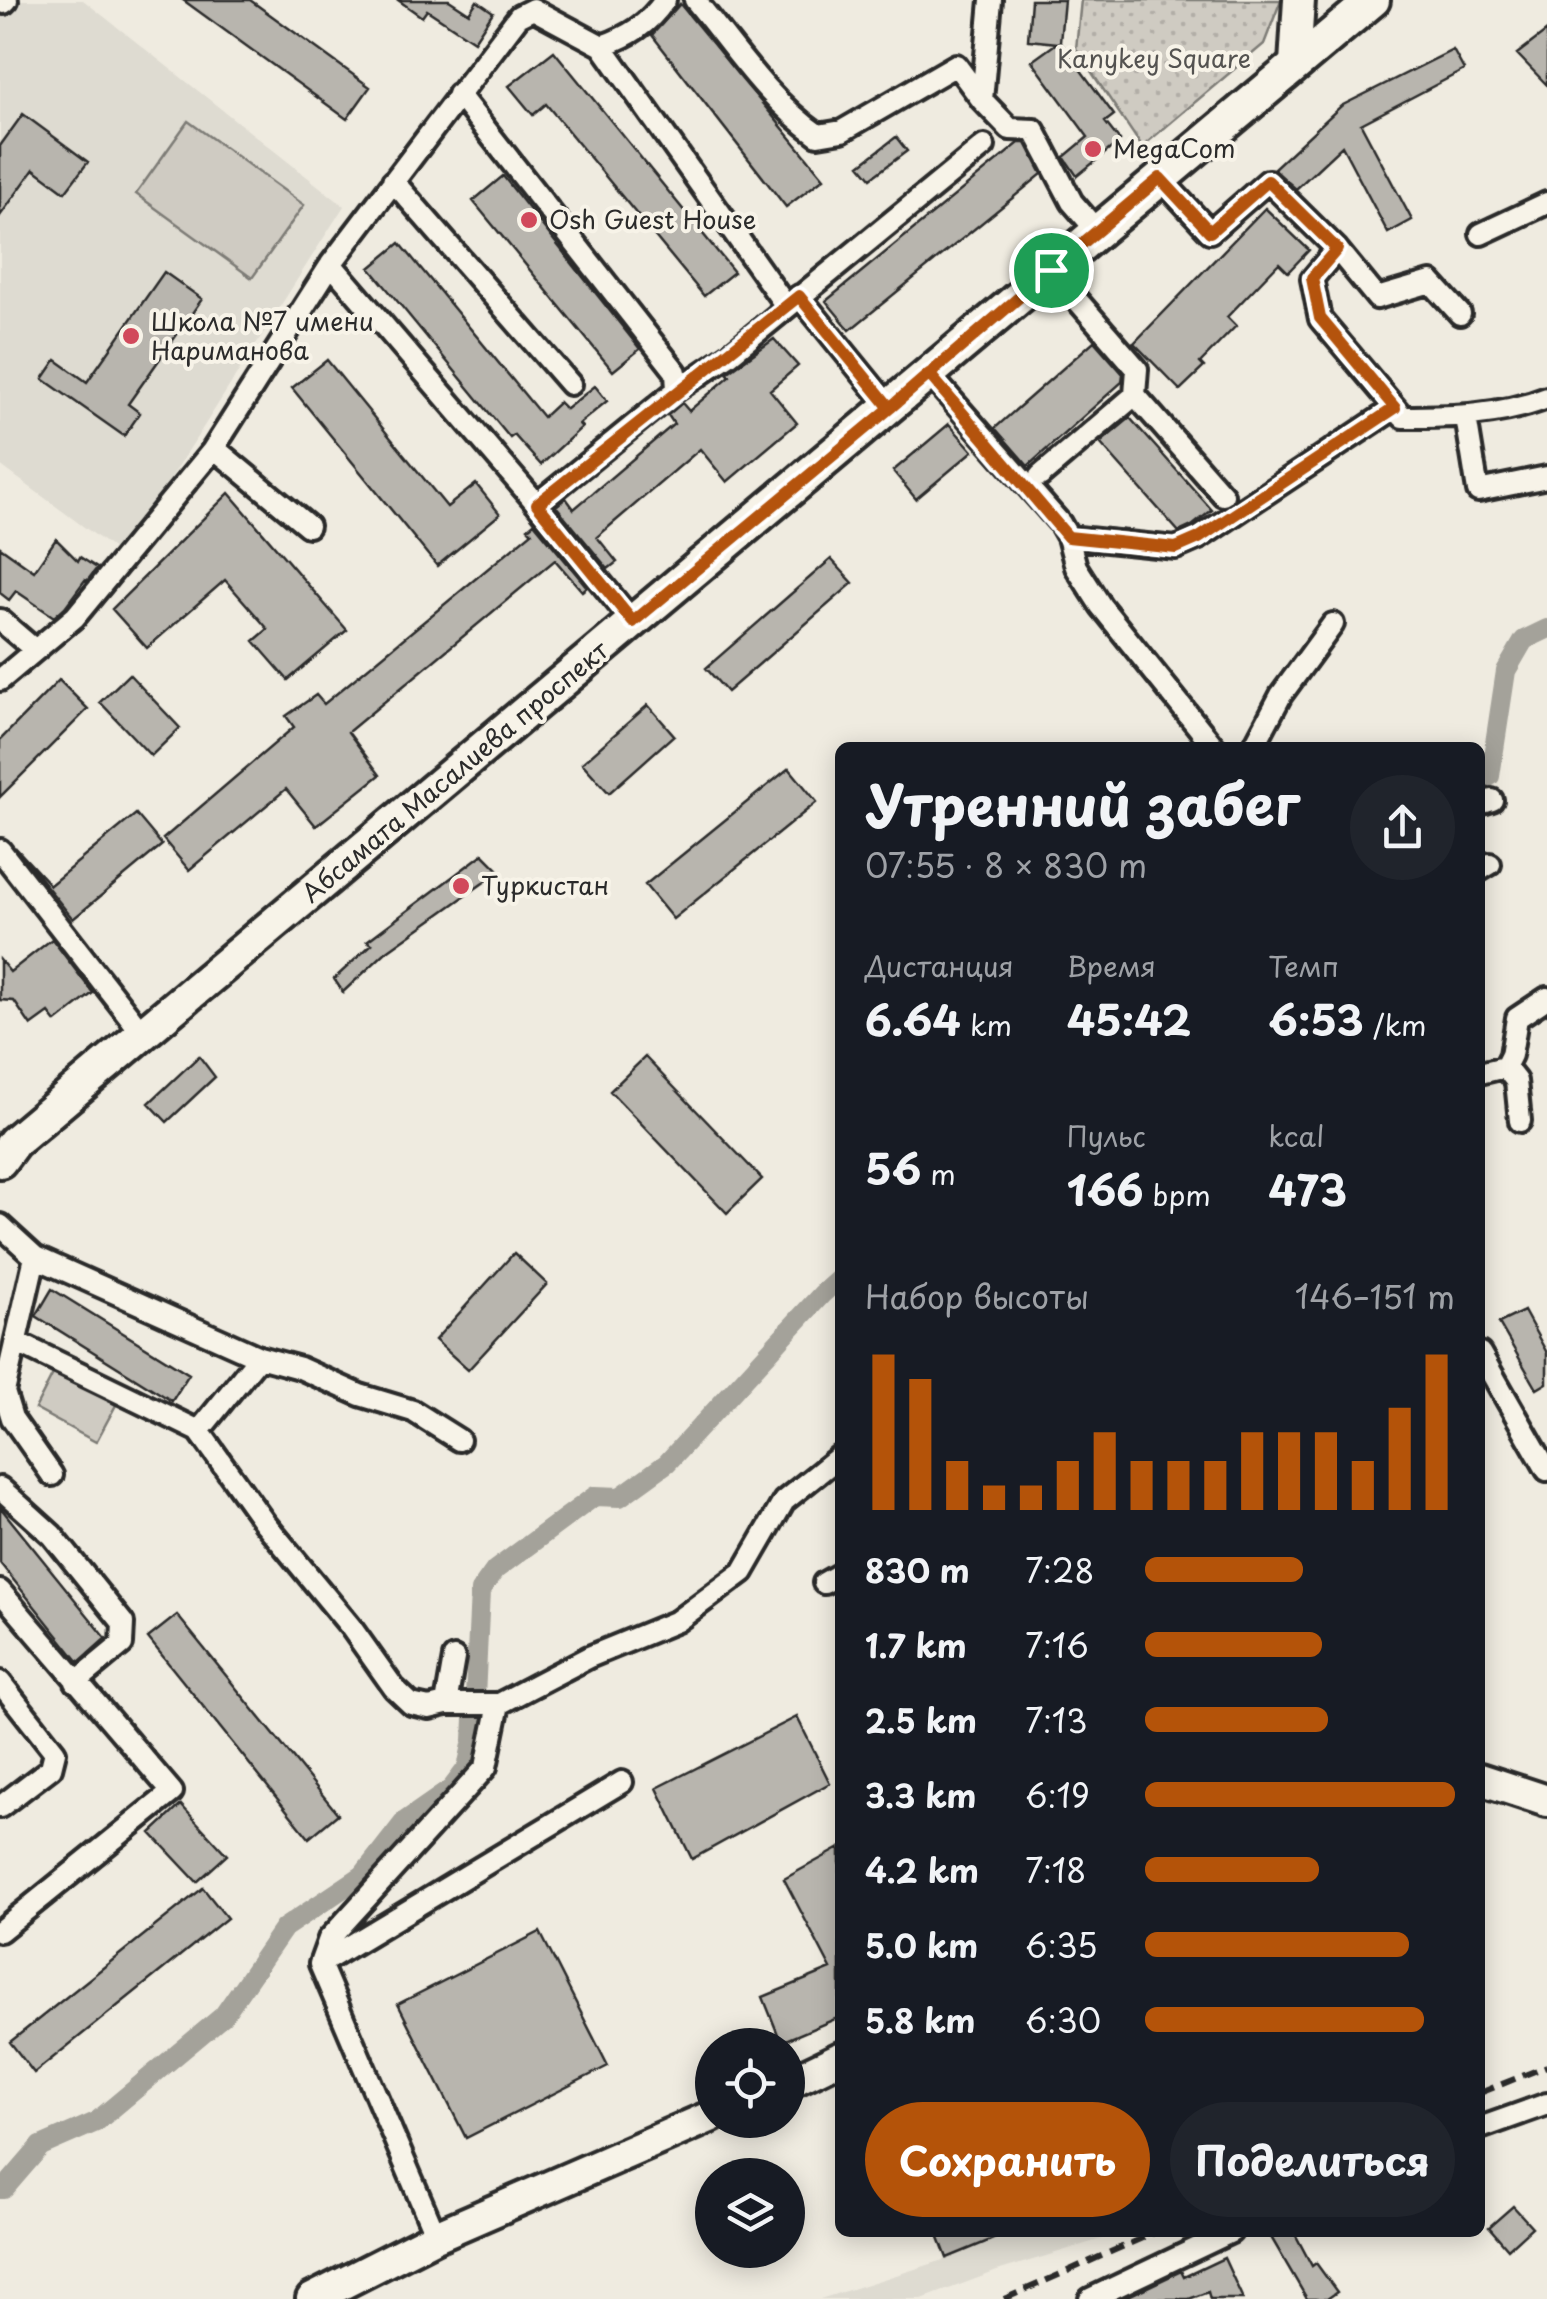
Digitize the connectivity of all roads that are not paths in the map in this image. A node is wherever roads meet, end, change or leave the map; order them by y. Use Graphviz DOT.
graph roads {
  1 [pos="665,0"];
  2 [pos="695,0"];
  3 [pos="990,0"];
  4 [pos="1299,0"];
  5 [pos="1372,0"];
  6 [pos="602,46"];
  7 [pos="1295,64"];
  8 [pos="458,94"];
  9 [pos="982,100"];
  10 [pos="984,146"];
  11 [pos="1160,178"];
  12 [pos="393,182"];
  13 [pos="1547,204"];
  14 [pos="1098,232"];
  15 [pos="1482,234"];
  16 [pos="1337,249"];
  17 [pos="331,264"];
  18 [pos="1051,270"];
  19 [pos="792,301"];
  20 [pos="1460,314"];
  21 [pos="929,374"];
  22 [pos="570,384"];
  23 [pos="677,390"];
  24 [pos="1135,394"];
  25 [pos="1547,398"];
  26 [pos="890,408"];
  27 [pos="1395,408"];
  28 [pos="1466,417"];
  29 [pos="214,448"];
  30 [pos="1040,476"];
  31 [pos="1547,477"];
  32 [pos="1223,495"];
  33 [pos="537,504"];
  34 [pos="308,526"];
  35 [pos="1068,537"];
  36 [pos="0,620"];
  37 [pos="633,622"];
  38 [pos="1333,624"];
  39 [pos="35,650"];
  40 [pos="0,680"];
  41 [pos="1210,742"];
  42 [pos="1256,742"];
  43 [pos="0,850"];
  44 [pos="1547,998"];
  45 [pos="144,1034"];
  46 [pos="1505,1067"];
  47 [pos="1485,1072"];
  48 [pos="1520,1121"];
  49 [pos="3,1145"];
  50 [pos="0,1225"];
  51 [pos="35,1257"];
  52 [pos="16,1342"];
  53 [pos="259,1357"];
  54 [pos="1485,1362"];
  55 [pos="1496,1381"];
  56 [pos="1485,1393"];
  57 [pos="199,1430"];
  58 [pos="459,1440"];
  59 [pos="835,1461"];
  60 [pos="1547,1470"];
  61 [pos="52,1475"];
  62 [pos="0,1488"];
  63 [pos="0,1591"];
  64 [pos="454,1658"];
  65 [pos="0,1682"];
  66 [pos="76,1682"];
  67 [pos="493,1703"];
  68 [pos="454,1704"];
  69 [pos="1485,1781"];
  70 [pos="622,1782"];
  71 [pos="1547,1801"];
  72 [pos="0,1808"];
  73 [pos="0,1930"];
  74 [pos="320,1964"];
  75 [pos="835,2060"];
  76 [pos="805,2075"];
  77 [pos="1547,2104"];
  78 [pos="695,2123"];
  79 [pos="1485,2126"];
  80 [pos="436,2236"];
  81 [pos="1220,2237"];
  82 [pos="312,2299"];
  83 [pos="1090,2299"];
  1 -- 6 [label="street"];
  2 -- 9 [label="street"];
  3 -- 9 [label="street"];
  4 -- 7 [label="street"];
  5 -- 7 [label="main road, Абсамата Масалиева проспект"];
  6 -- 8 [label="street"];
  6 -- 19 [label="street"];
  7 -- 11 [label="main road, Абсамата Масалиева проспект"];
  8 -- 12 [label="street"];
  8 -- 23 [label="street"];
  9 -- 14 [label="street"];
  10 -- 19 [label="street"];
  11 -- 14 [label="main road, Абсамата Масалиева проспект"];
  11 -- 16 [label="street"];
  12 -- 17 [label="street"];
  12 -- 22 [label="street"];
  13 -- 15 [label="street"];
  14 -- 18 [label="main road, Абсамата Масалиева проспект"];
  16 -- 20 [label="street"];
  16 -- 27 [label="street"];
  17 -- 29 [label="street"];
  17 -- 33 [label="street"];
  18 -- 21 [label="main road, Абсамата Масалиева проспект"];
  18 -- 24 [label="street"];
  19 -- 23 [label="street"];
  19 -- 26 [label="street"];
  21 -- 26 [label="main road, Абсамата Масалиева проспект"];
  21 -- 35 [label="street"];
  23 -- 33 [label="street"];
  24 -- 30 [label="street"];
  24 -- 32 [label="street"];
  25 -- 28 [label="street"];
  26 -- 37 [label="main road, Абсамата Масалиева проспект"];
  27 -- 28 [label="street"];
  27 -- 35 [label="street"];
  28 -- 31 [label="street"];
  29 -- 34 [label="street"];
  29 -- 39 [label="street"];
  33 -- 37 [label="street"];
  35 -- 41 [label="street"];
  36 -- 39 [label="street"];
  37 -- 45 [label="main road, Абсамата Масалиева проспект"];
  38 -- 42 [label="street"];
  39 -- 40 [label="street"];
  43 -- 45 [label="street"];
  44 -- 46 [label="street"];
  45 -- 49 [label="main road, Абсамата Масалиева проспект"];
  46 -- 47 [label="street"];
  46 -- 48 [label="street"];
  50 -- 51 [label="street"];
  51 -- 52 [label="street"];
  51 -- 53 [label="street"];
  52 -- 57 [label="street"];
  52 -- 61 [label="street"];
  53 -- 57 [label="street"];
  53 -- 58 [label="street"];
  54 -- 55 [label="street"];
  55 -- 56 [label="street"];
  55 -- 60 [label="street"];
  57 -- 68 [label="street"];
  59 -- 67 [label="street"];
  62 -- 66 [label="street"];
  63 -- 66 [label="street"];
  64 -- 68 [label="street"];
  65 -- 72 [label="street"];
  66 -- 73 [label="street"];
  67 -- 68 [label="street"];
  67 -- 74 [label="street"];
  69 -- 71 [label="street"];
  70 -- 74 [label="street"];
  74 -- 80 [label="street"];
  75 -- 76 [label="street"];
  77 -- 79 [label="street"];
  78 -- 80 [label="street"];
  80 -- 82 [label="street"];
  81 -- 83 [label="street"];
}
